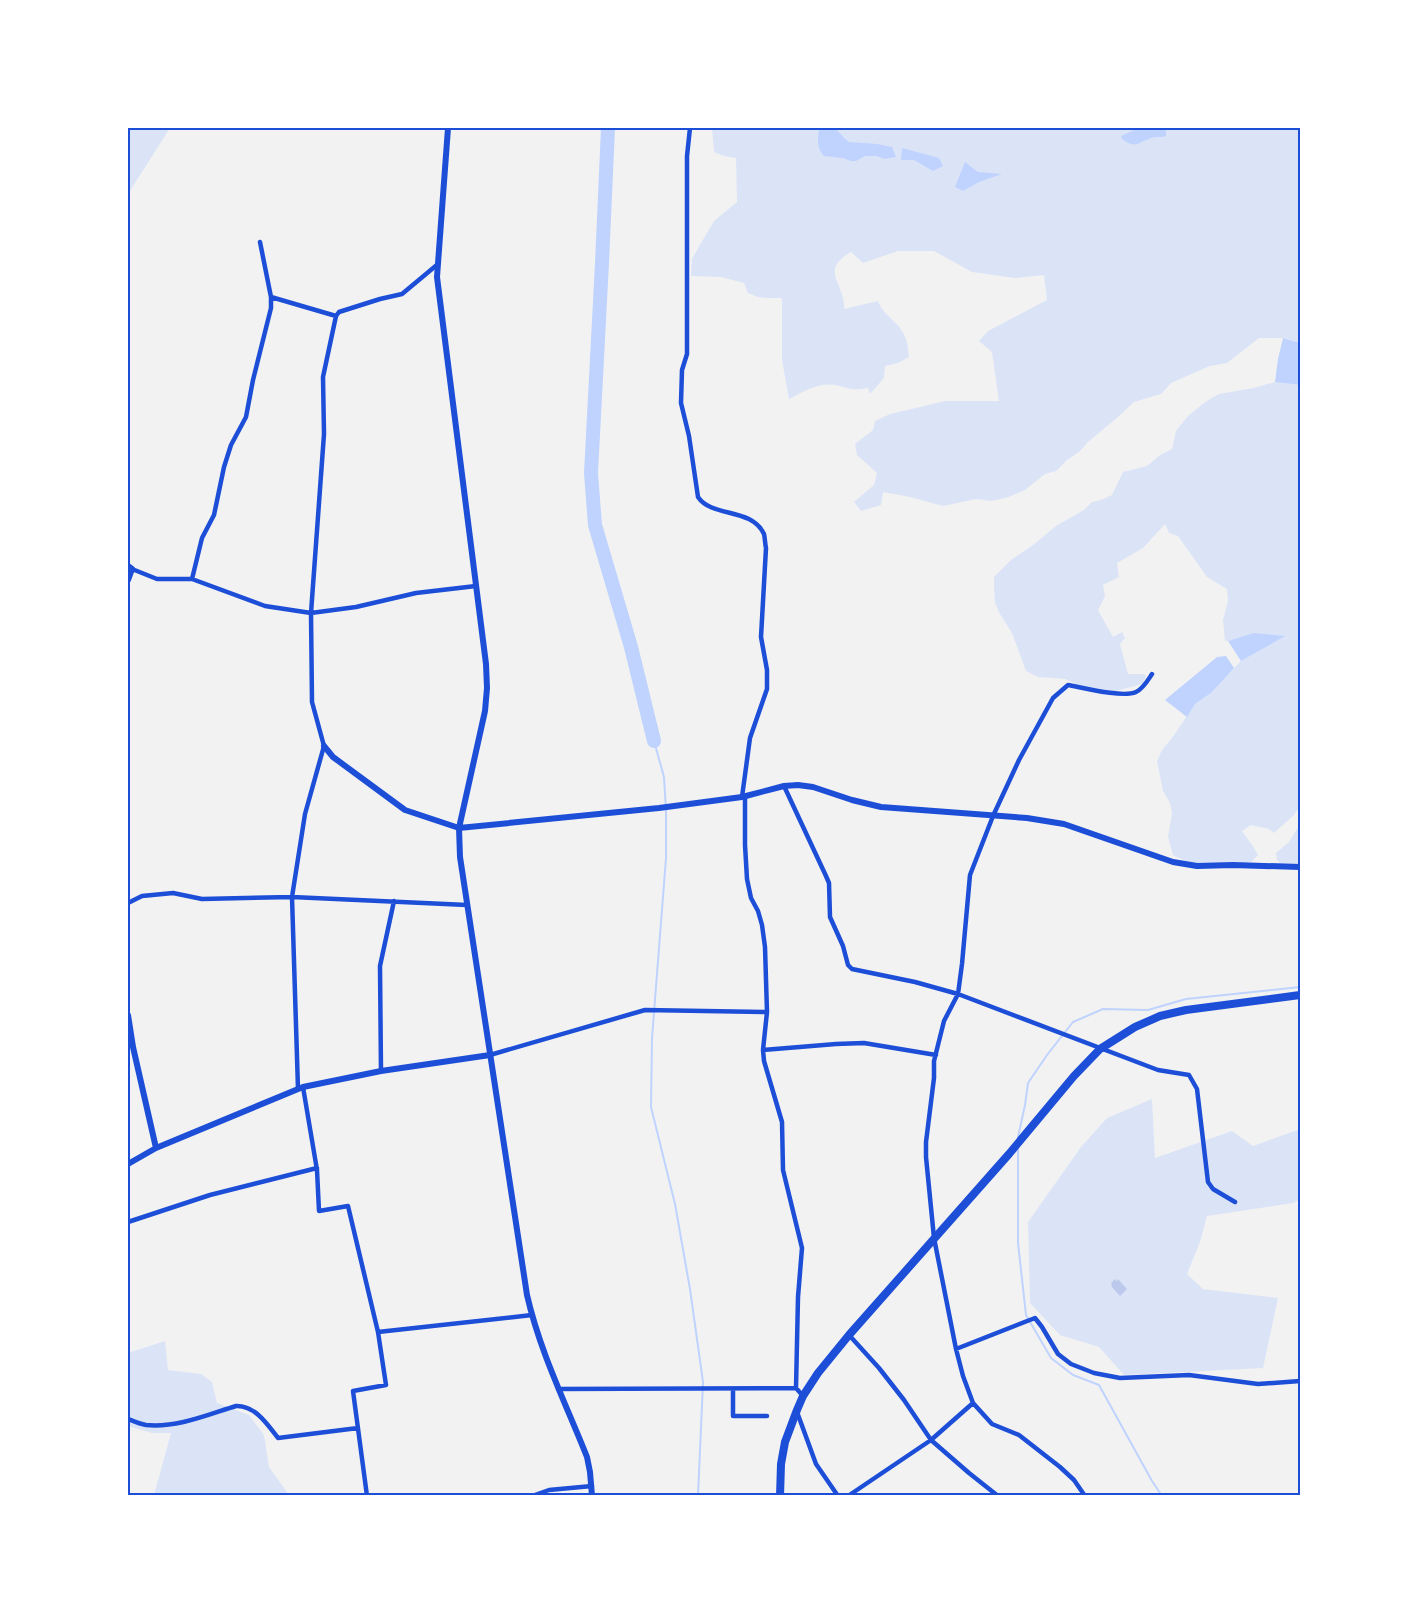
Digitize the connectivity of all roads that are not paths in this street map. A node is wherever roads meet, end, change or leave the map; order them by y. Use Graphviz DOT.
graph roads {
  1 [pos="447,128"];
  2 [pos="690,128"];
  3 [pos="260,242"];
  4 [pos="438,264"];
  5 [pos="271,297"];
  6 [pos="336,316"];
  7 [pos="130,568"];
  8 [pos="192,579"];
  9 [pos="128,580"];
  10 [pos="476,586"];
  11 [pos="311,613"];
  12 [pos="1152,674"];
  13 [pos="324,746"];
  14 [pos="784,786"];
  15 [pos="743,797"];
  16 [pos="993,816"];
  17 [pos="459,828"];
  18 [pos="1300,867"];
  19 [pos="292,897"];
  20 [pos="394,902"];
  21 [pos="128,903"];
  22 [pos="466,905"];
  23 [pos="958,994"];
  24 [pos="1300,996"];
  25 [pos="767,1012"];
  26 [pos="128,1016"];
  27 [pos="1100,1049"];
  28 [pos="763,1050"];
  29 [pos="490,1055"];
  30 [pos="936,1055"];
  31 [pos="381,1071"];
  32 [pos="300,1088"];
  33 [pos="156,1148"];
  34 [pos="128,1164"];
  35 [pos="317,1168"];
  36 [pos="1235,1202"];
  37 [pos="128,1222"];
  38 [pos="934,1238"];
  39 [pos="532,1315"];
  40 [pos="378,1332"];
  41 [pos="849,1335"];
  42 [pos="956,1348"];
  43 [pos="1300,1381"];
  44 [pos="796,1388"];
  45 [pos="558,1389"];
  46 [pos="733,1389"];
  47 [pos="803,1396"];
  48 [pos="973,1403"];
  49 [pos="796,1410"];
  50 [pos="767,1416"];
  51 [pos="128,1419"];
  52 [pos="358,1428"];
  53 [pos="931,1440"];
  54 [pos="592,1486"];
  55 [pos="367,1496"];
  56 [pos="532,1496"];
  57 [pos="592,1496"];
  58 [pos="780,1496"];
  59 [pos="838,1496"];
  60 [pos="848,1496"];
  61 [pos="998,1496"];
  62 [pos="1085,1496"];
  1 -- 4 [label="street"];
  2 -- 15 [label="street"];
  3 -- 5 [label="street"];
  4 -- 6 [label="street"];
  4 -- 10 [label="street"];
  5 -- 6 [label="street"];
  5 -- 8 [label="street"];
  6 -- 11 [label="street"];
  7 -- 8 [label="street"];
  7 -- 9 [label="street"];
  8 -- 11 [label="street"];
  10 -- 11 [label="street"];
  10 -- 17 [label="street"];
  11 -- 13 [label="street"];
  12 -- 16 [label="street"];
  13 -- 17 [label="street"];
  13 -- 19 [label="street"];
  14 -- 15 [label="street"];
  14 -- 16 [label="street"];
  14 -- 23 [label="street"];
  15 -- 17 [label="street"];
  15 -- 25 [label="street"];
  16 -- 18 [label="street"];
  16 -- 23 [label="street"];
  17 -- 22 [label="street"];
  19 -- 20 [label="street"];
  19 -- 21 [label="street"];
  19 -- 32 [label="street"];
  20 -- 22 [label="street"];
  20 -- 31 [label="street"];
  22 -- 29 [label="street"];
  23 -- 27 [label="street"];
  23 -- 30 [label="street"];
  24 -- 27 [label="main road"];
  25 -- 28 [label="street"];
  25 -- 29 [label="street"];
  26 -- 33 [label="street"];
  27 -- 36 [label="street"];
  27 -- 38 [label="main road"];
  28 -- 30 [label="street"];
  28 -- 44 [label="street"];
  29 -- 31 [label="street"];
  29 -- 39 [label="street"];
  30 -- 38 [label="street"];
  31 -- 32 [label="street"];
  32 -- 33 [label="street"];
  32 -- 35 [label="street"];
  33 -- 34 [label="street"];
  35 -- 37 [label="street"];
  35 -- 40 [label="street"];
  38 -- 41 [label="main road"];
  38 -- 42 [label="street"];
  39 -- 40 [label="street"];
  39 -- 45 [label="street"];
  40 -- 52 [label="street"];
  41 -- 47 [label="main road"];
  41 -- 53 [label="street"];
  42 -- 43 [label="street"];
  42 -- 48 [label="street"];
  44 -- 46 [label="street"];
  44 -- 47 [label="street"];
  45 -- 46 [label="street"];
  45 -- 54 [label="street"];
  46 -- 50 [label="street"];
  47 -- 49 [label="main road"];
  48 -- 53 [label="street"];
  48 -- 62 [label="street"];
  49 -- 58 [label="main road"];
  49 -- 59 [label="street"];
  51 -- 52 [label="street"];
  52 -- 55 [label="street"];
  53 -- 60 [label="street"];
  53 -- 61 [label="street"];
  54 -- 56 [label="street"];
  54 -- 57 [label="street"];
}
